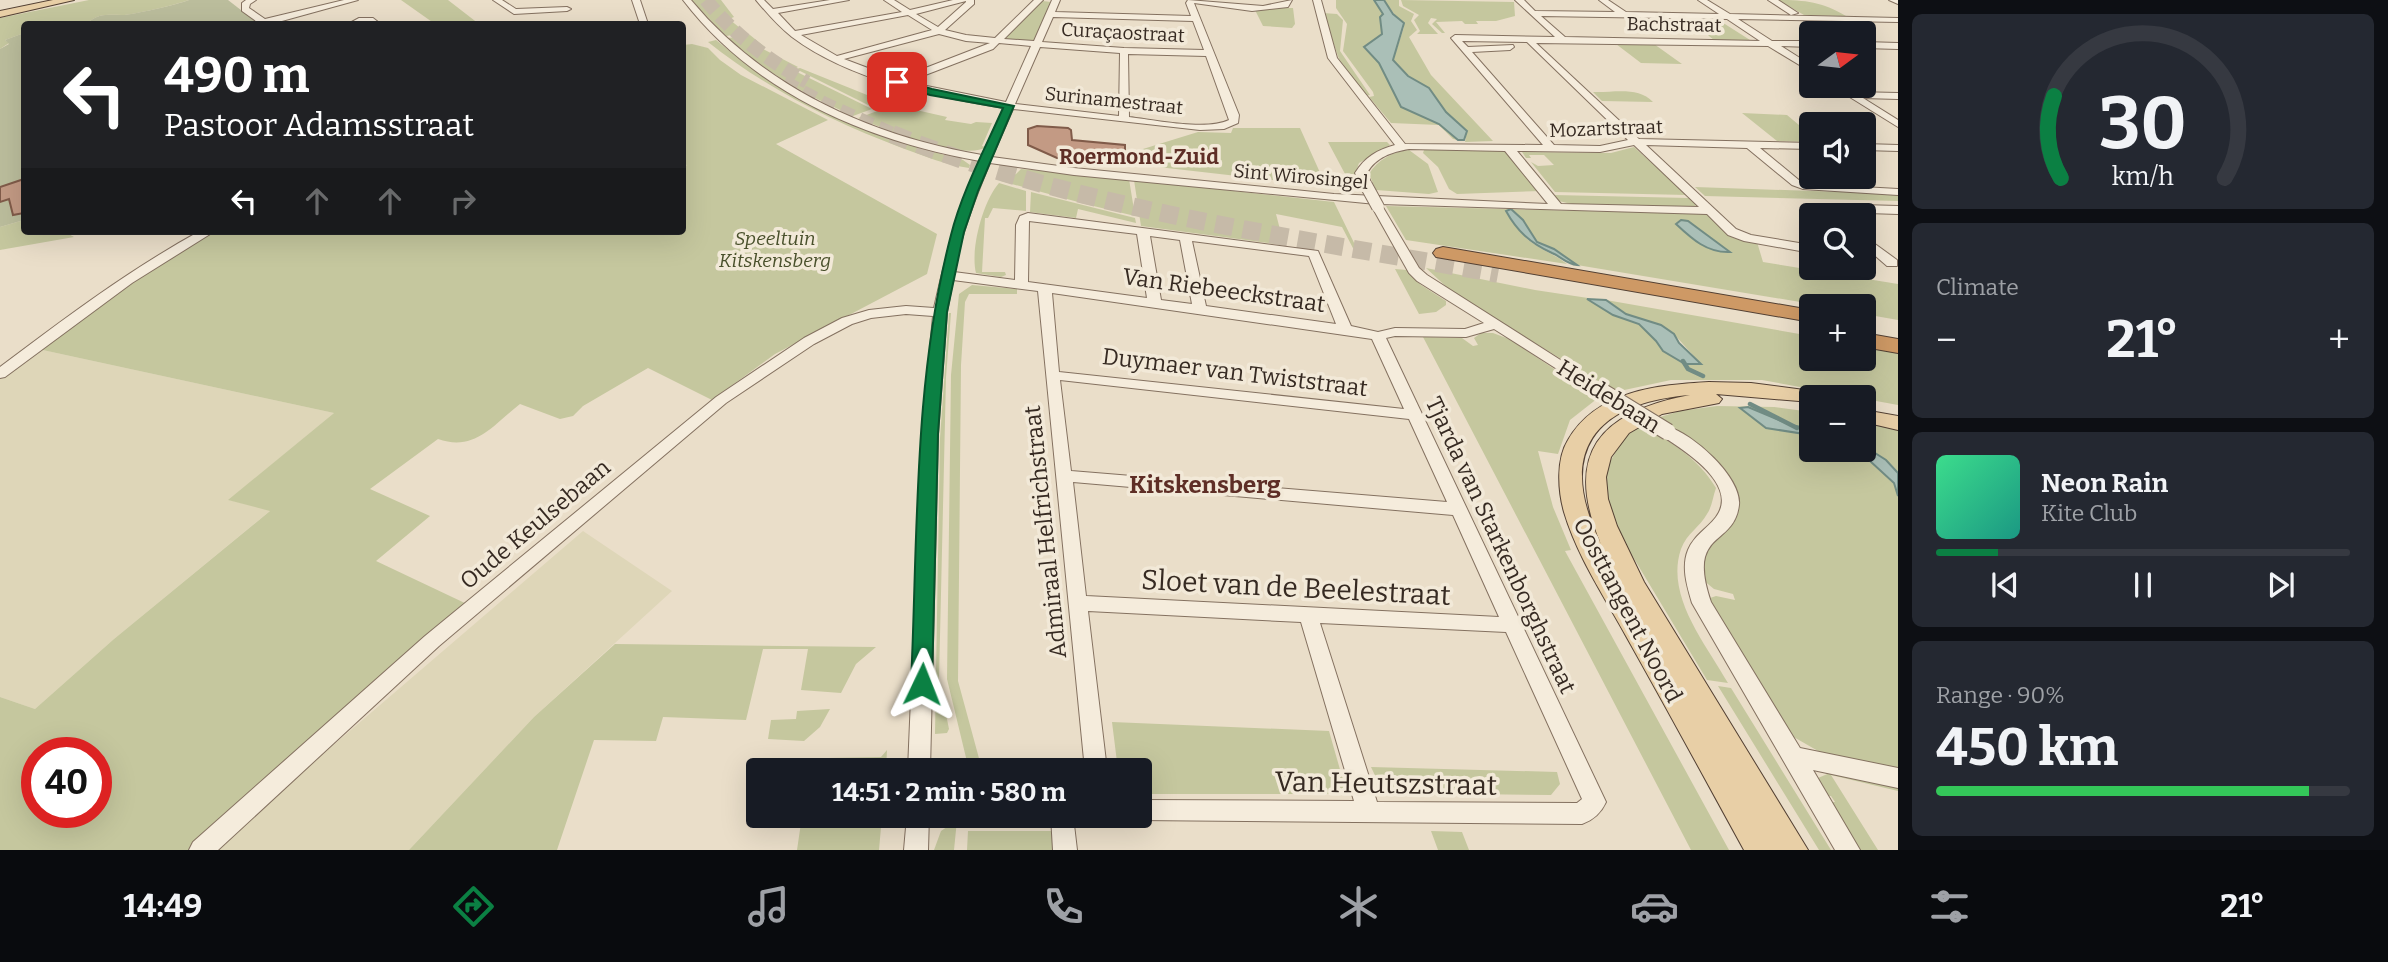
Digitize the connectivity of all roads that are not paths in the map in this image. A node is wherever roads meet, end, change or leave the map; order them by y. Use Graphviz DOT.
graph roads {
  1 [pos="69,0"];
  2 [pos="252,0"];
  3 [pos="354,0"];
  4 [pos="497,0"];
  5 [pos="636,0"];
  6 [pos="687,0"];
  7 [pos="760,0"];
  8 [pos="845,0"];
  9 [pos="888,0"];
  10 [pos="963,0"];
  11 [pos="969,0"];
  12 [pos="1039,0"];
  13 [pos="1056,0"];
  14 [pos="1194,0"];
  15 [pos="1288,0"];
  16 [pos="1317,0"];
  17 [pos="1519,0"];
  18 [pos="1603,0"];
  19 [pos="1702,0"];
  20 [pos="1772,0"];
  21 [pos="335,3"];
  22 [pos="567,9"];
  23 [pos="769,12"];
  24 [pos="0,13"];
  25 [pos="908,13"];
  26 [pos="1532,13"];
  27 [pos="1794,13"];
  28 [pos="1050,14"];
  29 [pos="1623,14"];
  30 [pos="1641,15"];
  31 [pos="1728,16"];
  32 [pos="1762,17"];
  33 [pos="1195,19"];
  34 [pos="1872,19"];
  35 [pos="1898,20"];
  36 [pos="262,21"];
  37 [pos="272,21"];
  38 [pos="643,21"];
  39 [pos="1889,28"];
  40 [pos="939,31"];
  41 [pos="793,34"];
  42 [pos="1799,38"];
  43 [pos="1562,39"];
  44 [pos="1677,41"];
  45 [pos="998,42"];
  46 [pos="1535,42"];
  47 [pos="1771,43"];
  48 [pos="1799,44"];
  49 [pos="1036,45"];
  50 [pos="1876,45"];
  51 [pos="1898,46"];
  52 [pos="1464,50"];
  53 [pos="1124,51"];
  54 [pos="1209,53"];
  55 [pos="835,59"];
  56 [pos="1799,61"];
  57 [pos="897,82"];
  58 [pos="1876,95"];
  59 [pos="1898,96"];
  60 [pos="1857,98"];
  61 [pos="1009,106"];
  62 [pos="1875,110"];
  63 [pos="1898,111"];
  64 [pos="1124,118"];
  65 [pos="1898,124"];
  66 [pos="1635,142"];
  67 [pos="1749,144"];
  68 [pos="1799,146"];
  69 [pos="1402,147"];
  70 [pos="1508,147"];
  71 [pos="1551,148"];
  72 [pos="1876,148"];
  73 [pos="1896,150"];
  74 [pos="986,159"];
  75 [pos="1898,192"];
  76 [pos="1557,207"];
  77 [pos="1876,209"];
  78 [pos="1898,210"];
  79 [pos="1709,211"];
  80 [pos="1143,230"];
  81 [pos="201,235"];
  82 [pos="1185,236"];
  83 [pos="1799,247"];
  84 [pos="1876,249"];
  85 [pos="1443,253"];
  86 [pos="1876,260"];
  87 [pos="1895,263"];
  88 [pos="1498,274"];
  89 [pos="947,275"];
  90 [pos="1021,285"];
  91 [pos="1045,289"];
  92 [pos="1155,303"];
  93 [pos="1200,308"];
  94 [pos="940,312"];
  95 [pos="1799,314"];
  96 [pos="1493,325"];
  97 [pos="1799,328"];
  98 [pos="1876,328"];
  99 [pos="1345,329"];
  100 [pos="1898,332"];
  101 [pos="1378,336"];
  102 [pos="1876,342"];
  103 [pos="1898,346"];
  104 [pos="0,374"];
  105 [pos="1053,376"];
  106 [pos="1799,395"];
  107 [pos="1799,406"];
  108 [pos="1876,407"];
  109 [pos="1898,412"];
  110 [pos="1413,415"];
  111 [pos="1876,418"];
  112 [pos="1898,423"];
  113 [pos="1064,476"];
  114 [pos="1457,509"];
  115 [pos="1078,603"];
  116 [pos="1309,617"];
  117 [pos="1511,625"];
  118 [pos="1791,756"];
  119 [pos="919,758"];
  120 [pos="1095,758"];
  121 [pos="1581,773"];
  122 [pos="1898,778"];
  123 [pos="1152,810"];
  124 [pos="1369,813"];
  125 [pos="917,828"];
  126 [pos="1063,828"];
  127 [pos="201,850"];
  128 [pos="916,850"];
  129 [pos="1065,850"];
  130 [pos="1761,850"];
  131 [pos="1792,850"];
  132 [pos="1848,850"];
  1 -- 24 [label="main road"];
  2 -- 36 [label="street"];
  3 -- 21 [label="street"];
  4 -- 22 [label="street"];
  5 -- 38 [label="street"];
  6 -- 74 [label="street, Sint Wirosingel"];
  7 -- 23 [label="street, Surinamestraat"];
  8 -- 23 [label="street"];
  9 -- 25 [label="street"];
  10 -- 25 [label="street"];
  11 -- 40 [label="street"];
  12 -- 45 [label="street"];
  13 -- 28 [label="street"];
  14 -- 15 [label="street"];
  14 -- 33 [label="street"];
  16 -- 69 [label="street"];
  17 -- 26 [label="street"];
  18 -- 29 [label="street"];
  19 -- 31 [label="street"];
  20 -- 27 [label="street"];
  21 -- 37 [label="street"];
  23 -- 41 [label="street, Surinamestraat"];
  25 -- 40 [label="street"];
  25 -- 41 [label="street"];
  26 -- 29 [label="street"];
  26 -- 43 [label="street"];
  28 -- 33 [label="street"];
  28 -- 49 [label="street"];
  29 -- 30 [label="street"];
  30 -- 31 [label="street"];
  30 -- 44 [label="street"];
  31 -- 32 [label="street"];
  31 -- 47 [label="street"];
  32 -- 34 [label="street"];
  32 -- 42 [label="street"];
  33 -- 54 [label="street"];
  34 -- 35 [label="street"];
  34 -- 39 [label="street"];
  40 -- 45 [label="street, Curaçaostraat"];
  40 -- 55 [label="street"];
  41 -- 55 [label="street, Surinamestraat"];
  43 -- 44 [label="street, Bachstraat"];
  43 -- 46 [label="street, Bachstraat"];
  44 -- 47 [label="street, Bachstraat"];
  45 -- 49 [label="street, Curaçaostraat"];
  45 -- 57 [label="street"];
  46 -- 52 [label="street"];
  46 -- 52 [label="street"];
  46 -- 66 [label="street"];
  47 -- 48 [label="street, Bachstraat"];
  47 -- 56 [label="street"];
  49 -- 53 [label="street, Curaçaostraat"];
  49 -- 61 [label="street"];
  50 -- 51 [label="street"];
  52 -- 71 [label="street"];
  53 -- 54 [label="street, Curaçaostraat"];
  53 -- 64 [label="street"];
  54 -- 64 [label="street, Surinamestraat"];
  55 -- 57 [label="street, Surinamestraat"];
  57 -- 61 [label="street, Surinamestraat"];
  58 -- 59 [label="street"];
  60 -- 62 [label="street"];
  61 -- 64 [label="street, Surinamestraat"];
  61 -- 74 [label="street"];
  62 -- 63 [label="street"];
  62 -- 65 [label="street"];
  66 -- 67 [label="street, Mozartstraat"];
  66 -- 71 [label="street, Mozartstraat"];
  66 -- 79 [label="street"];
  67 -- 68 [label="street, Mozartstraat"];
  67 -- 75 [label="street"];
  69 -- 70 [label="street, Mozartstraat"];
  69 -- 96 [label="street, Heidebaan, bridge"];
  70 -- 71 [label="street, Mozartstraat"];
  70 -- 76 [label="street"];
  72 -- 73 [label="street"];
  74 -- 76 [label="street, Sint Wirosingel"];
  74 -- 89 [label="street"];
  76 -- 79 [label="street, Sint Wirosingel"];
  77 -- 78 [label="street"];
  79 -- 83 [label="street"];
  80 -- 82 [label="street"];
  80 -- 90 [label="street"];
  80 -- 92 [label="street"];
  81 -- 104 [label="street"];
  82 -- 93 [label="street"];
  82 -- 99 [label="street"];
  84 -- 87 [label="street"];
  85 -- 95 [label="highway"];
  86 -- 87 [label="street"];
  88 -- 97 [label="highway"];
  89 -- 90 [label="street, Van Riebeeckstraat"];
  89 -- 94 [label="street"];
  90 -- 91 [label="street, Van Riebeeckstraat"];
  91 -- 92 [label="street, Van Riebeeckstraat"];
  91 -- 105 [label="street, Admiraal Helfrichstraat"];
  92 -- 93 [label="street, Van Riebeeckstraat"];
  93 -- 99 [label="street, Van Riebeeckstraat"];
  94 -- 119 [label="street"];
  94 -- 127 [label="street, Oude Keulsebaan"];
  96 -- 101 [label="street, Van Riebeeckstraat"];
  96 -- 118 [label="street, Heidebaan, bridge"];
  98 -- 100 [label="highway"];
  99 -- 101 [label="street, Van Riebeeckstraat"];
  101 -- 110 [label="street, Tjarda van Starkenborghstraat"];
  102 -- 103 [label="highway"];
  105 -- 110 [label="street, Duymaer van Twiststraat"];
  105 -- 113 [label="street, Admiraal Helfrichstraat"];
  106 -- 130 [label="main road, Oosttangent Noord"];
  107 -- 131 [label="main road, Oosttangent Noord"];
  108 -- 109 [label="main road"];
  110 -- 114 [label="street, Tjarda van Starkenborghstraat"];
  111 -- 112 [label="main road"];
  113 -- 114 [label="street"];
  113 -- 115 [label="street, Admiraal Helfrichstraat"];
  114 -- 117 [label="street, Tjarda van Starkenborghstraat"];
  115 -- 116 [label="street, Sloet van de Beelestraat"];
  115 -- 120 [label="street, Admiraal Helfrichstraat"];
  116 -- 117 [label="street, Sloet van de Beelestraat"];
  116 -- 124 [label="street"];
  117 -- 121 [label="street, Tjarda van Starkenborghstraat"];
  118 -- 122 [label="street"];
  118 -- 132 [label="street, Heidebaan"];
  121 -- 124 [label="street, Van Heutszstraat"];
  123 -- 124 [label="street, Van Heutszstraat"];
  125 -- 128 [label="street"];
  126 -- 129 [label="street"];
}
